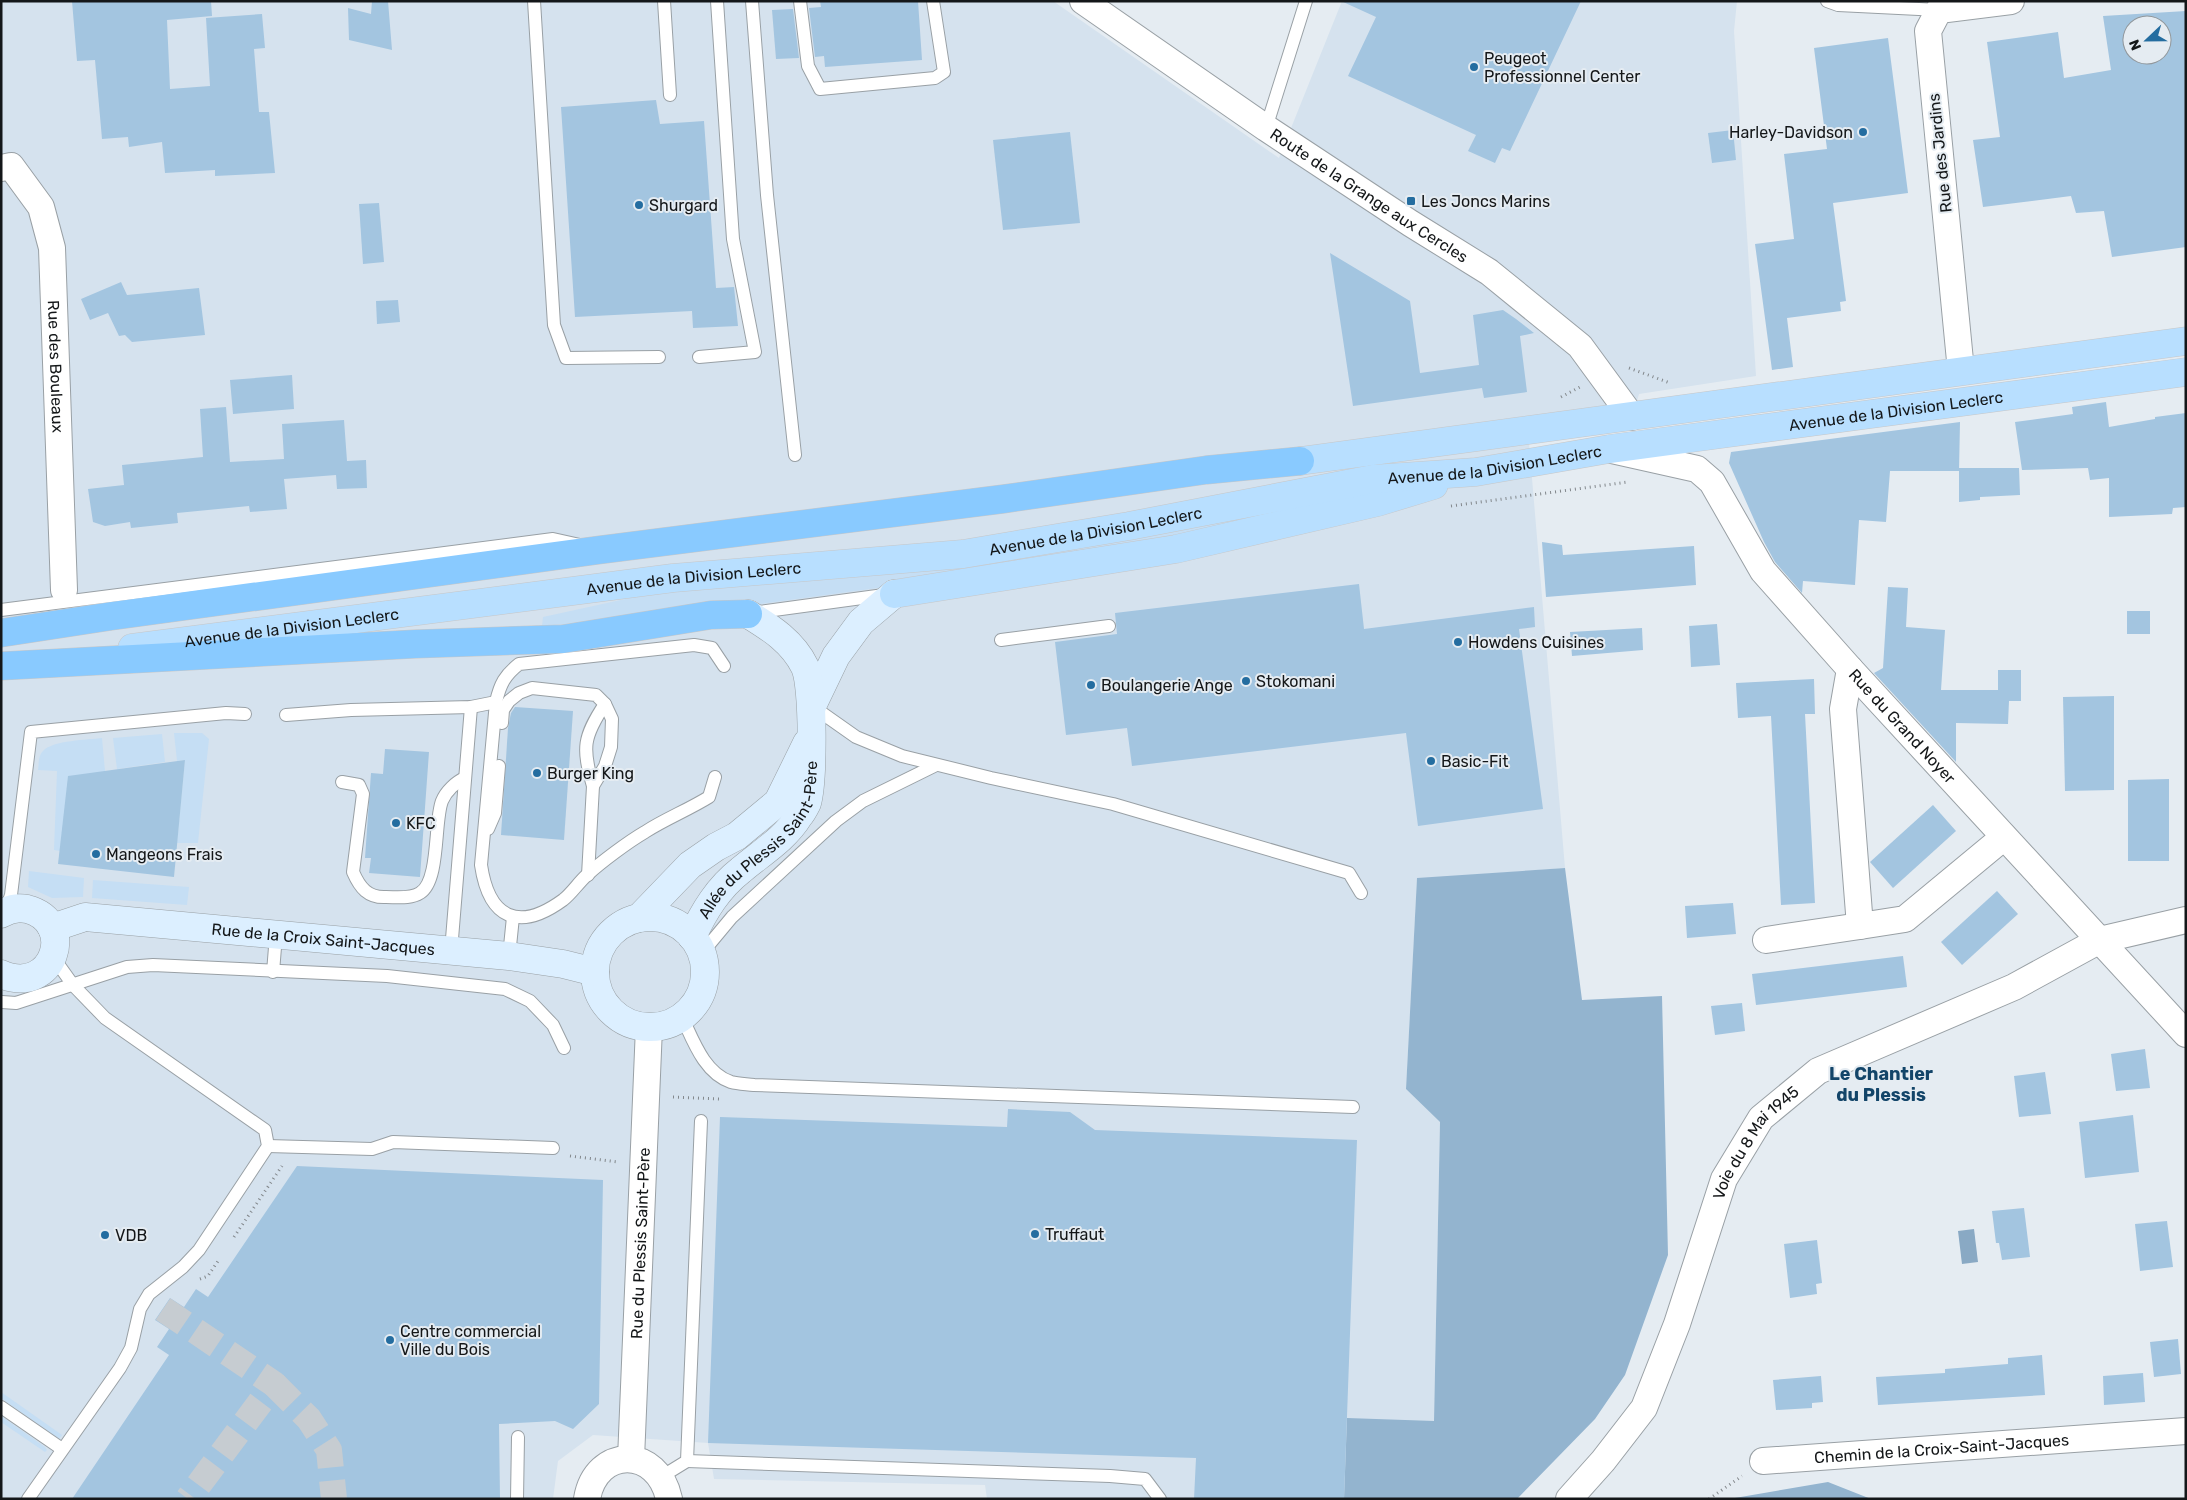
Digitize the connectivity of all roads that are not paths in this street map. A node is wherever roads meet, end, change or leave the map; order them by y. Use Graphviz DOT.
graph roads {
  1 [pos="534,1"];
  2 [pos="664,1"];
  3 [pos="717,1"];
  4 [pos="752,1"];
  5 [pos="800,1"];
  6 [pos="933,1"];
  7 [pos="1306,1"];
  8 [pos="1827,1"];
  9 [pos="2011,1"];
  10 [pos="1100,6"];
  11 [pos="1939,10"];
  12 [pos="670,95"];
  13 [pos="1266,128"];
  14 [pos="1,168"];
  15 [pos="2186,341"];
  16 [pos="659,356"];
  17 [pos="699,357"];
  18 [pos="1961,370"];
  19 [pos="2186,372"];
  20 [pos="1632,416"];
  21 [pos="1609,450"];
  22 [pos="794,455"];
  23 [pos="1300,461"];
  24 [pos="1476,472"];
  25 [pos="599,550"];
  26 [pos="64,590"];
  27 [pos="894,594"];
  28 [pos="1,610"];
  29 [pos="748,614"];
  30 [pos="1109,626"];
  31 [pos="1,633"];
  32 [pos="1001,640"];
  33 [pos="1,666"];
  34 [pos="724,666"];
  35 [pos="1850,669"];
  36 [pos="496,702"];
  37 [pos="605,704"];
  38 [pos="812,706"];
  39 [pos="471,707"];
  40 [pos="245,714"];
  41 [pos="286,715"];
  42 [pos="810,737"];
  43 [pos="936,765"];
  44 [pos="715,777"];
  45 [pos="466,778"];
  46 [pos="342,782"];
  47 [pos="592,786"];
  48 [pos="2004,837"];
  49 [pos="484,840"];
  50 [pos="588,875"];
  51 [pos="1361,893"];
  52 [pos="4,912"];
  53 [pos="513,917"];
  54 [pos="639,918"];
  55 [pos="2186,920"];
  56 [pos="1860,926"];
  57 [pos="52,928"];
  58 [pos="276,935"];
  59 [pos="1766,940"];
  60 [pos="2100,940"];
  61 [pos="697,945"];
  62 [pos="452,951"];
  63 [pos="509,956"];
  64 [pos="53,957"];
  65 [pos="273,972"];
  66 [pos="595,972"];
  67 [pos="1,974"];
  68 [pos="73,984"];
  69 [pos="2,1001"];
  70 [pos="682,1017"];
  71 [pos="648,1027"];
  72 [pos="2186,1034"];
  73 [pos="564,1048"];
  74 [pos="1353,1107"];
  75 [pos="701,1120"];
  76 [pos="268,1146"];
  77 [pos="557,1151"];
  78 [pos="1,1407"];
  79 [pos="2186,1431"];
  80 [pos="518,1437"];
  81 [pos="62,1449"];
  82 [pos="632,1459"];
  83 [pos="687,1461"];
  84 [pos="1763,1461"];
  85 [pos="665,1488"];
  86 [pos="28,1499"];
  87 [pos="517,1499"];
  88 [pos="587,1499"];
  89 [pos="1160,1499"];
  90 [pos="1569,1499"];
  1 -- 16 [label="lane"];
  2 -- 12 [label="lane"];
  3 -- 17 [label="lane"];
  4 -- 22 [label="lane"];
  5 -- 6 [label="lane"];
  7 -- 13 [label="lane"];
  8 -- 11 [label="lane"];
  9 -- 11 [label="street"];
  10 -- 13 [label="street, Route de la Grange aux Cercles"];
  11 -- 18 [label="street, Rue des Jardins"];
  13 -- 20 [label="street, Route de la Grange aux Cercles"];
  14 -- 26 [label="street, Rue des Bouleaux"];
  15 -- 18 [label="main road, Avenue de la Division Leclerc"];
  18 -- 20 [label="main road, Avenue de la Division Leclerc"];
  19 -- 21 [label="main road, Avenue de la Division Leclerc"];
  20 -- 23 [label="main road, Avenue de la Division Leclerc"];
  21 -- 24 [label="main road, Avenue de la Division Leclerc"];
  21 -- 35 [label="street, Rue du Grand Noyer"];
  23 -- 25 [label="highway, Avenue de la Division Leclerc"];
  24 -- 27 [label="main road"];
  24 -- 33 [label="main road, Avenue de la Division Leclerc"];
  25 -- 28 [label="lane"];
  25 -- 31 [label="highway, Avenue de la Division Leclerc"];
  27 -- 29 [label="lane"];
  27 -- 38 [label="street, Allée du Plessis Saint-Père"];
  29 -- 33 [label="highway"];
  29 -- 38 [label="street, Allée du Plessis Saint-Père"];
  30 -- 32 [label="lane"];
  34 -- 36 [label="lane"];
  35 -- 48 [label="street, Rue du Grand Noyer"];
  35 -- 56 [label="street"];
  36 -- 39 [label="lane"];
  36 -- 49 [label="lane"];
  37 -- 47 [label="lane"];
  37 -- 47 [label="lane"];
  37 -- 49 [label="lane"];
  38 -- 42 [label="street, Allée du Plessis Saint-Père"];
  38 -- 43 [label="lane"];
  39 -- 41 [label="lane"];
  39 -- 45 [label="lane"];
  40 -- 52 [label="lane"];
  42 -- 54 [label="street, Allée du Plessis Saint-Père"];
  42 -- 61 [label="street, Allée du Plessis Saint-Père"];
  43 -- 51 [label="lane"];
  43 -- 61 [label="lane"];
  44 -- 50 [label="lane"];
  45 -- 46 [label="lane"];
  45 -- 62 [label="lane"];
  47 -- 50 [label="lane"];
  48 -- 56 [label="street"];
  48 -- 60 [label="street, Rue du Grand Noyer"];
  49 -- 53 [label="lane"];
  50 -- 53 [label="lane"];
  52 -- 57 [label="street"];
  53 -- 63 [label="lane"];
  54 -- 61 [label="street"];
  54 -- 66 [label="street"];
  55 -- 60 [label="street, Voie du 8 Mai 1945"];
  56 -- 59 [label="street"];
  57 -- 58 [label="street, Rue de la Croix Saint-Jacques"];
  57 -- 64 [label="street"];
  58 -- 62 [label="street, Rue de la Croix Saint-Jacques"];
  58 -- 65 [label="lane"];
  60 -- 72 [label="street, Rue du Grand Noyer"];
  60 -- 90 [label="street, Voie du 8 Mai 1945"];
  61 -- 70 [label="street"];
  62 -- 63 [label="street, Rue de la Croix Saint-Jacques"];
  63 -- 66 [label="street, Rue de la Croix Saint-Jacques"];
  64 -- 67 [label="street"];
  64 -- 68 [label="lane"];
  65 -- 68 [label="lane"];
  65 -- 73 [label="lane"];
  66 -- 71 [label="street"];
  68 -- 69 [label="lane"];
  68 -- 76 [label="lane"];
  70 -- 71 [label="street"];
  70 -- 74 [label="lane"];
  71 -- 82 [label="street, Rue du Plessis Saint-Père"];
  75 -- 83 [label="lane"];
  76 -- 77 [label="lane"];
  76 -- 81 [label="lane"];
  78 -- 81 [label="lane"];
  79 -- 84 [label="street, Chemin de la Croix-Saint-Jacques"];
  80 -- 87 [label="lane"];
  81 -- 86 [label="lane"];
  82 -- 85 [label="street"];
  82 -- 88 [label="street"];
  83 -- 85 [label="lane"];
  83 -- 89 [label="lane"];
}
